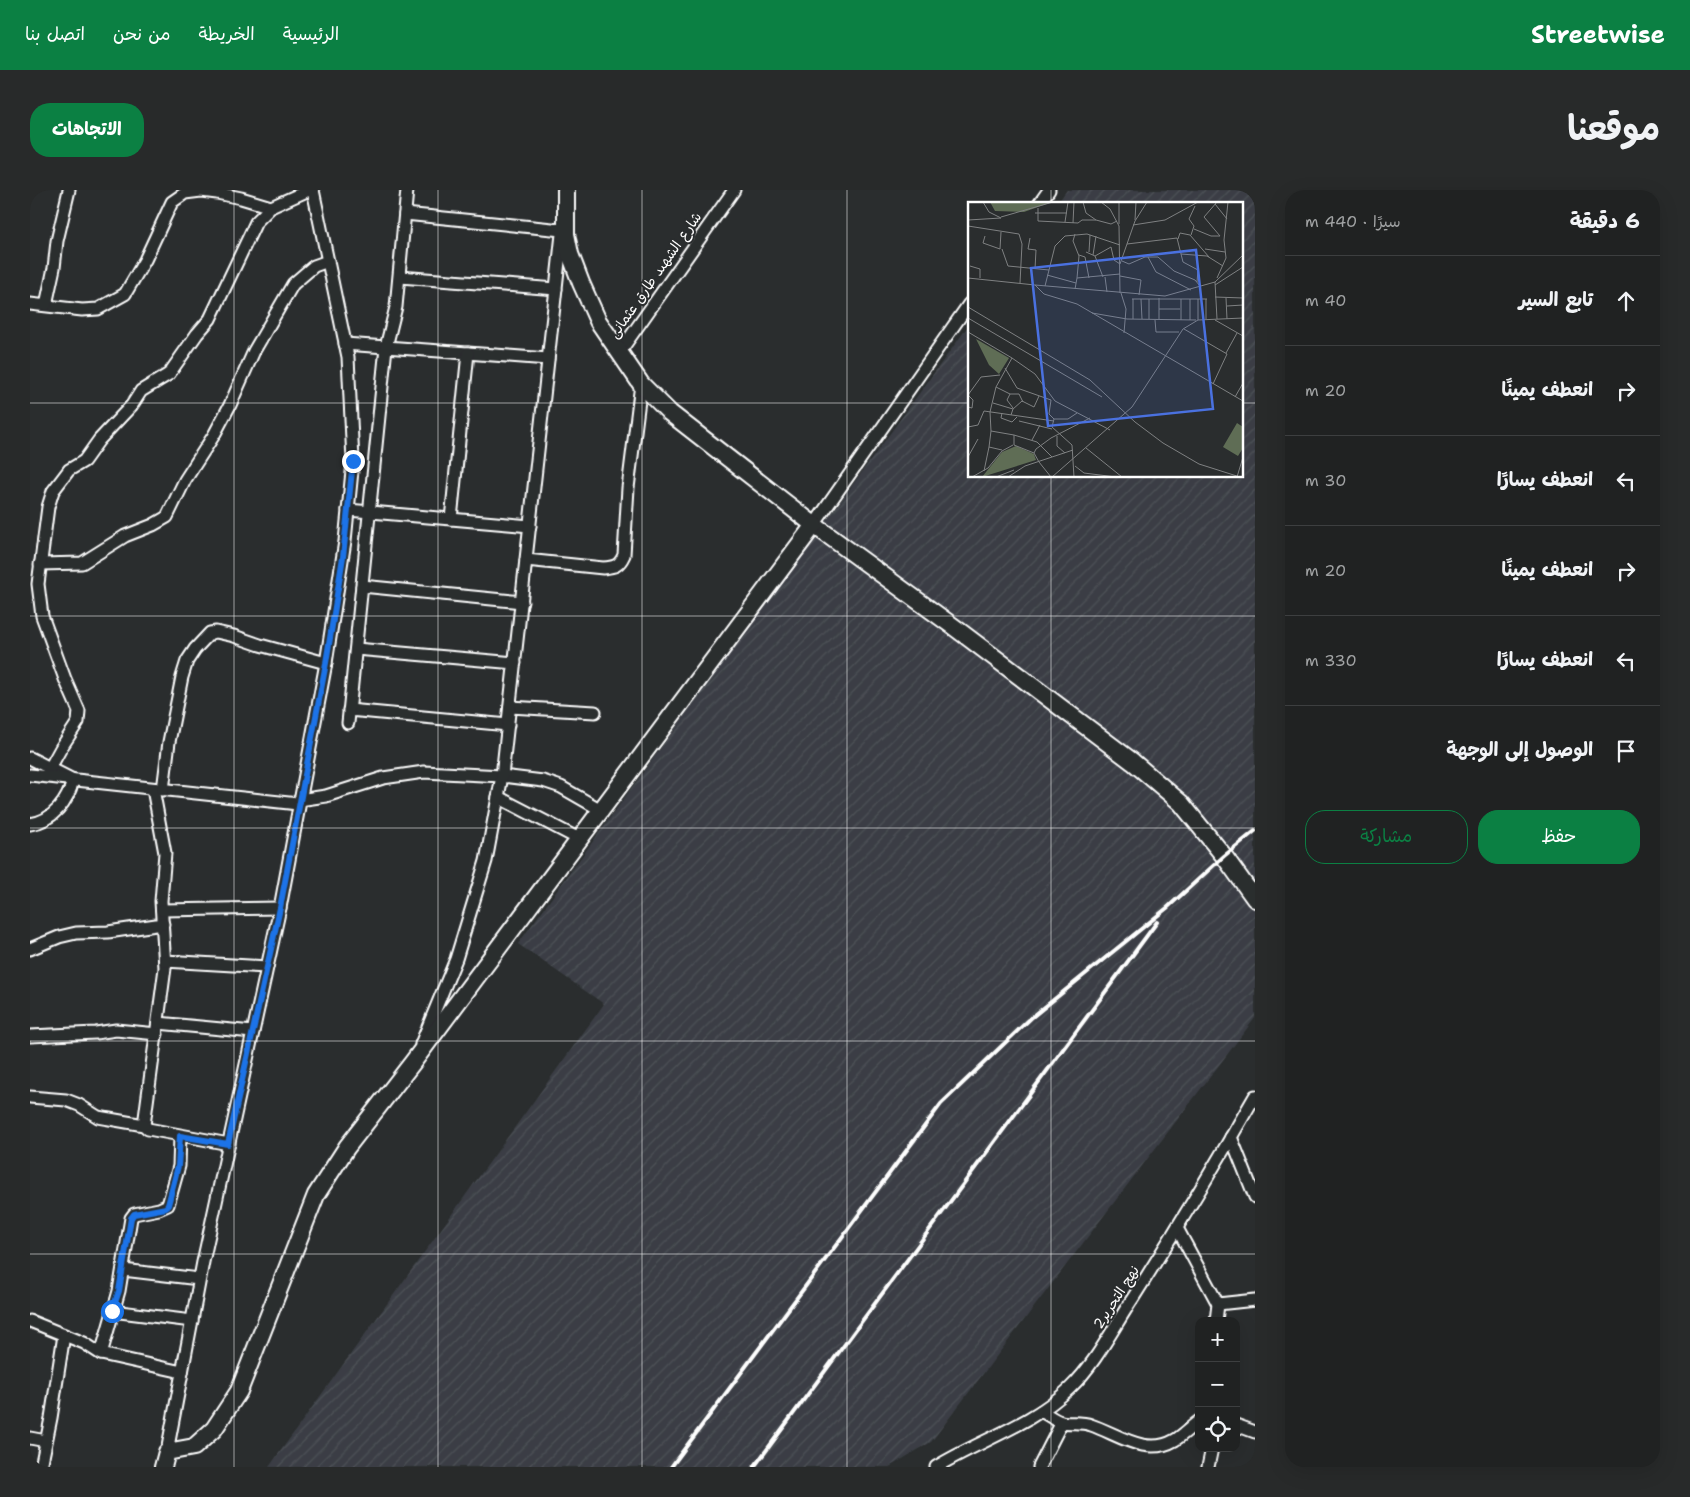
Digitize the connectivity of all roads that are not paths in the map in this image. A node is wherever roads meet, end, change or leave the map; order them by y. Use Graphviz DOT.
graph roads {
  1 [pos="69,190"];
  2 [pos="309,190"];
  3 [pos="313,190"];
  4 [pos="407,190"];
  5 [pos="734,190"];
  6 [pos="1049,190"];
  7 [pos="566,196"];
  8 [pos="1040,202"];
  9 [pos="272,207"];
  10 [pos="405,214"];
  11 [pos="562,230"];
  12 [pos="328,260"];
  13 [pos="400,277"];
  14 [pos="556,289"];
  15 [pos="30,304"];
  16 [pos="46,305"];
  17 [pos="968,305"];
  18 [pos="345,344"];
  19 [pos="386,347"];
  20 [pos="468,353"];
  21 [pos="619,353"];
  22 [pos="548,359"];
  23 [pos="642,384"];
  24 [pos="348,510"];
  25 [pos="370,512"];
  26 [pos="451,519"];
  27 [pos="814,525"];
  28 [pos="530,526"];
  29 [pos="526,560"];
  30 [pos="40,564"];
  31 [pos="362,586"];
  32 [pos="522,602"];
  33 [pos="356,650"];
  34 [pos="326,663"];
  35 [pos="515,663"];
  36 [pos="510,707"];
  37 [pos="349,710"];
  38 [pos="595,712"];
  39 [pos="348,723"];
  40 [pos="508,725"];
  41 [pos="30,758"];
  42 [pos="50,768"];
  43 [pos="30,775"];
  44 [pos="502,776"];
  45 [pos="73,780"];
  46 [pos="158,789"];
  47 [pos="498,797"];
  48 [pos="299,802"];
  49 [pos="601,810"];
  50 [pos="30,824"];
  51 [pos="580,839"];
  52 [pos="1255,899"];
  53 [pos="280,908"];
  54 [pos="162,910"];
  55 [pos="163,924"];
  56 [pos="30,949"];
  57 [pos="165,962"];
  58 [pos="267,967"];
  59 [pos="158,1028"];
  60 [pos="253,1032"];
  61 [pos="30,1036"];
  62 [pos="413,1062"];
  63 [pos="1255,1096"];
  64 [pos="30,1097"];
  65 [pos="144,1125"];
  66 [pos="180,1136"];
  67 [pos="1232,1137"];
  68 [pos="228,1144"];
  69 [pos="1255,1197"];
  70 [pos="1177,1228"];
  71 [pos="123,1270"];
  72 [pos="200,1279"];
  73 [pos="1255,1300"];
  74 [pos="1218,1304"];
  75 [pos="112,1311"];
  76 [pos="1216,1317"];
  77 [pos="192,1320"];
  78 [pos="30,1321"];
  79 [pos="64,1334"];
  80 [pos="101,1354"];
  81 [pos="182,1372"];
  82 [pos="1041,1411"];
  83 [pos="1062,1422"];
  84 [pos="1195,1424"];
  85 [pos="1240,1426"];
  86 [pos="1255,1432"];
  87 [pos="30,1438"];
  88 [pos="46,1441"];
  89 [pos="1211,1452"];
  90 [pos="165,1459"];
  91 [pos="949,1464"];
  92 [pos="41,1467"];
  93 [pos="936,1467"];
  94 [pos="1039,1467"];
  95 [pos="1208,1467"];
  1 -- 16 [label="street"];
  2 -- 9 [label="street"];
  3 -- 12 [label="street"];
  4 -- 10 [label="street"];
  5 -- 21 [label="street, شارع الشهىد طارق عثمانى"];
  6 -- 8 [label="street"];
  7 -- 11 [label="street"];
  7 -- 21 [label="street"];
  9 -- 16 [label="street"];
  9 -- 30 [label="street"];
  10 -- 11 [label="street"];
  10 -- 13 [label="street"];
  11 -- 14 [label="street"];
  12 -- 18 [label="street"];
  12 -- 30 [label="street"];
  13 -- 14 [label="street"];
  13 -- 19 [label="street"];
  14 -- 22 [label="street"];
  15 -- 16 [label="street"];
  17 -- 27 [label="street"];
  18 -- 19 [label="street"];
  18 -- 24 [label="street"];
  19 -- 20 [label="street"];
  19 -- 25 [label="street"];
  20 -- 22 [label="street"];
  20 -- 26 [label="street"];
  21 -- 23 [label="street"];
  22 -- 28 [label="street"];
  23 -- 27 [label="street"];
  23 -- 29 [label="street"];
  24 -- 25 [label="street"];
  24 -- 34 [label="street"];
  25 -- 26 [label="street"];
  25 -- 31 [label="street"];
  26 -- 28 [label="street"];
  27 -- 49 [label="street"];
  27 -- 52 [label="street"];
  28 -- 29 [label="street"];
  29 -- 32 [label="street"];
  30 -- 42 [label="street"];
  31 -- 32 [label="street"];
  31 -- 33 [label="street"];
  32 -- 35 [label="street"];
  33 -- 35 [label="street"];
  33 -- 37 [label="street"];
  34 -- 46 [label="street"];
  34 -- 48 [label="street"];
  35 -- 36 [label="street"];
  36 -- 38 [label="street"];
  36 -- 40 [label="street"];
  37 -- 39 [label="street"];
  37 -- 40 [label="street"];
  40 -- 44 [label="street"];
  41 -- 42 [label="street"];
  42 -- 45 [label="street"];
  43 -- 45 [label="street"];
  44 -- 47 [label="street"];
  44 -- 48 [label="street"];
  44 -- 49 [label="street"];
  45 -- 46 [label="street"];
  45 -- 50 [label="street"];
  46 -- 48 [label="street"];
  46 -- 54 [label="street"];
  47 -- 51 [label="street"];
  47 -- 62 [label="street"];
  48 -- 53 [label="street"];
  49 -- 51 [label="street"];
  51 -- 62 [label="street"];
  53 -- 54 [label="street"];
  53 -- 58 [label="street"];
  54 -- 55 [label="street"];
  55 -- 56 [label="street"];
  55 -- 57 [label="street"];
  57 -- 58 [label="street"];
  57 -- 59 [label="street"];
  58 -- 60 [label="street"];
  59 -- 60 [label="street"];
  59 -- 61 [label="street"];
  59 -- 65 [label="street"];
  60 -- 68 [label="street"];
  62 -- 90 [label="street"];
  63 -- 67 [label="street, نهج التحرير2"];
  64 -- 65 [label="street"];
  65 -- 66 [label="street"];
  66 -- 68 [label="street"];
  66 -- 71 [label="street"];
  67 -- 69 [label="street"];
  67 -- 70 [label="street, نهج التحرير2"];
  68 -- 72 [label="street"];
  70 -- 74 [label="street"];
  70 -- 82 [label="street, نهج التحرير2"];
  71 -- 72 [label="street"];
  71 -- 75 [label="street"];
  72 -- 77 [label="street"];
  73 -- 74 [label="street"];
  74 -- 76 [label="street"];
  75 -- 77 [label="street"];
  75 -- 80 [label="street"];
  77 -- 81 [label="street"];
  78 -- 79 [label="street"];
  79 -- 80 [label="street"];
  79 -- 88 [label="street"];
  80 -- 81 [label="street"];
  81 -- 90 [label="street"];
  82 -- 83 [label="street"];
  82 -- 91 [label="street, نهج التحرير2"];
  83 -- 84 [label="street"];
  83 -- 94 [label="street"];
  85 -- 86 [label="street"];
  87 -- 88 [label="street"];
  88 -- 92 [label="street"];
  89 -- 95 [label="street"];
  91 -- 93 [label="street, نهج التحرير2"];
}
